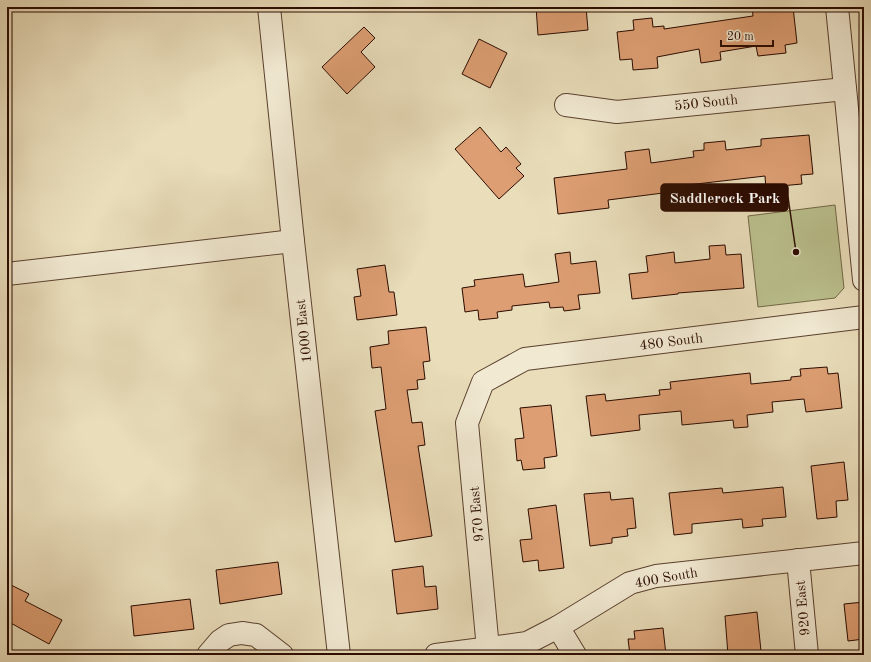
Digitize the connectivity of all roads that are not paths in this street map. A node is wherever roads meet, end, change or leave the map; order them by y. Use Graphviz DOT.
graph roads {
  1 [pos="269,7"];
  2 [pos="837,7"];
  3 [pos="845,89"];
  4 [pos="566,105"];
  5 [pos="293,241"];
  6 [pos="7,274"];
  7 [pos="864,280"];
  8 [pos="864,317"];
  9 [pos="483,382"];
  10 [pos="864,552"];
  11 [pos="798,560"];
  12 [pos="558,627"];
  13 [pos="488,649"];
  14 [pos="208,655"];
  15 [pos="282,655"];
  16 [pos="339,655"];
  17 [pos="436,655"];
  18 [pos="575,655"];
  19 [pos="807,655"];
  1 -- 5 [label="street, 1000 East"];
  2 -- 3 [label="street"];
  3 -- 4 [label="street, 550 South"];
  3 -- 7 [label="street"];
  5 -- 6 [label="street"];
  5 -- 16 [label="street, 1000 East"];
  8 -- 9 [label="street, 480 South"];
  9 -- 13 [label="street, 970 East"];
  10 -- 11 [label="street, 400 South"];
  11 -- 12 [label="street, 400 South"];
  11 -- 19 [label="street, 920 East"];
  12 -- 13 [label="street, 400 South"];
  12 -- 18 [label="street"];
  13 -- 17 [label="street, 400 South"];
  14 -- 15 [label="street"];
}
